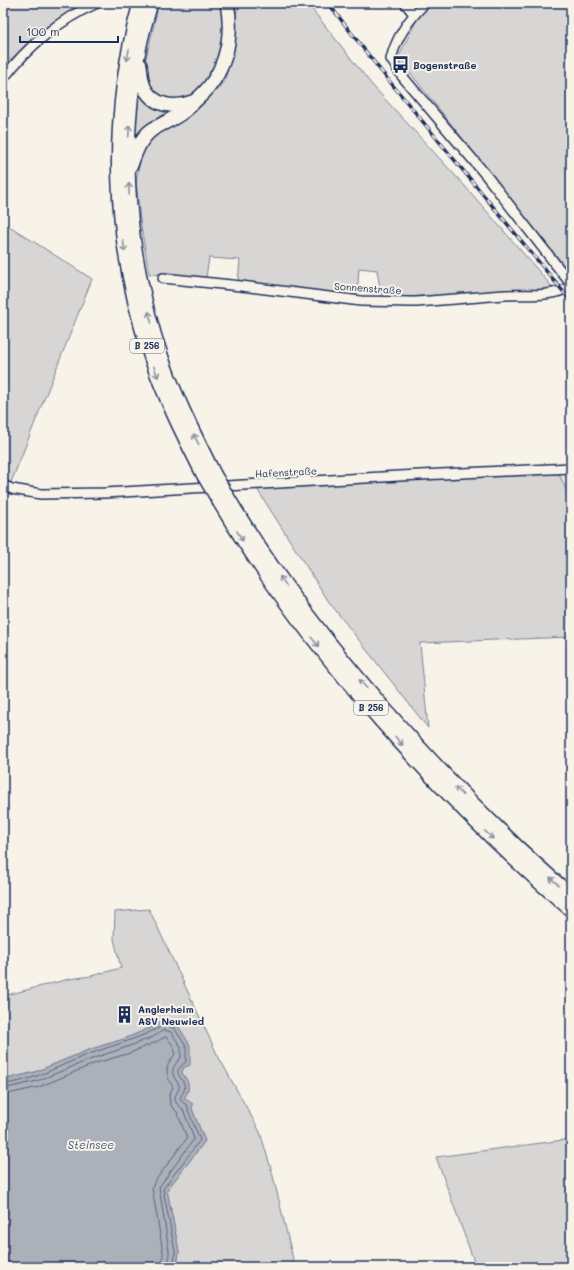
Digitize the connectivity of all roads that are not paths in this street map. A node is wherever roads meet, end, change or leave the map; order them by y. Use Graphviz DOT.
graph roads {
  1 [pos="97,3"];
  2 [pos="140,3"];
  3 [pos="151,3"];
  4 [pos="227,3"];
  5 [pos="405,3"];
  6 [pos="425,3"];
  7 [pos="414,14"];
  8 [pos="139,50"];
  9 [pos="3,79"];
  10 [pos="196,101"];
  11 [pos="129,170"];
  12 [pos="163,278"];
  13 [pos="571,285"];
  14 [pos="571,468"];
  15 [pos="209,475"];
  16 [pos="3,485"];
  17 [pos="225,502"];
  18 [pos="571,895"];
  19 [pos="571,910"];
  1 -- 9 [label="street"];
  2 -- 15 [label="highway, B 256, one-way"];
  3 -- 8 [label="highway, B 256"];
  4 -- 10 [label="highway"];
  5 -- 7 [label="street"];
  6 -- 7 [label="street"];
  7 -- 13 [label="street"];
  8 -- 10 [label="highway"];
  11 -- 8 [label="highway, B 256, one-way"];
  10 -- 11 [label="highway"];
  15 -- 11 [label="highway, B 256, one-way"];
  12 -- 13 [label="street, Sonnenstraße"];
  14 -- 16 [label="street, Hafenstraße"];
  15 -- 17 [label="highway, B 256, bridge"];
  18 -- 17 [label="highway, B 256, one-way"];
  17 -- 19 [label="highway, B 256, one-way"];
}
